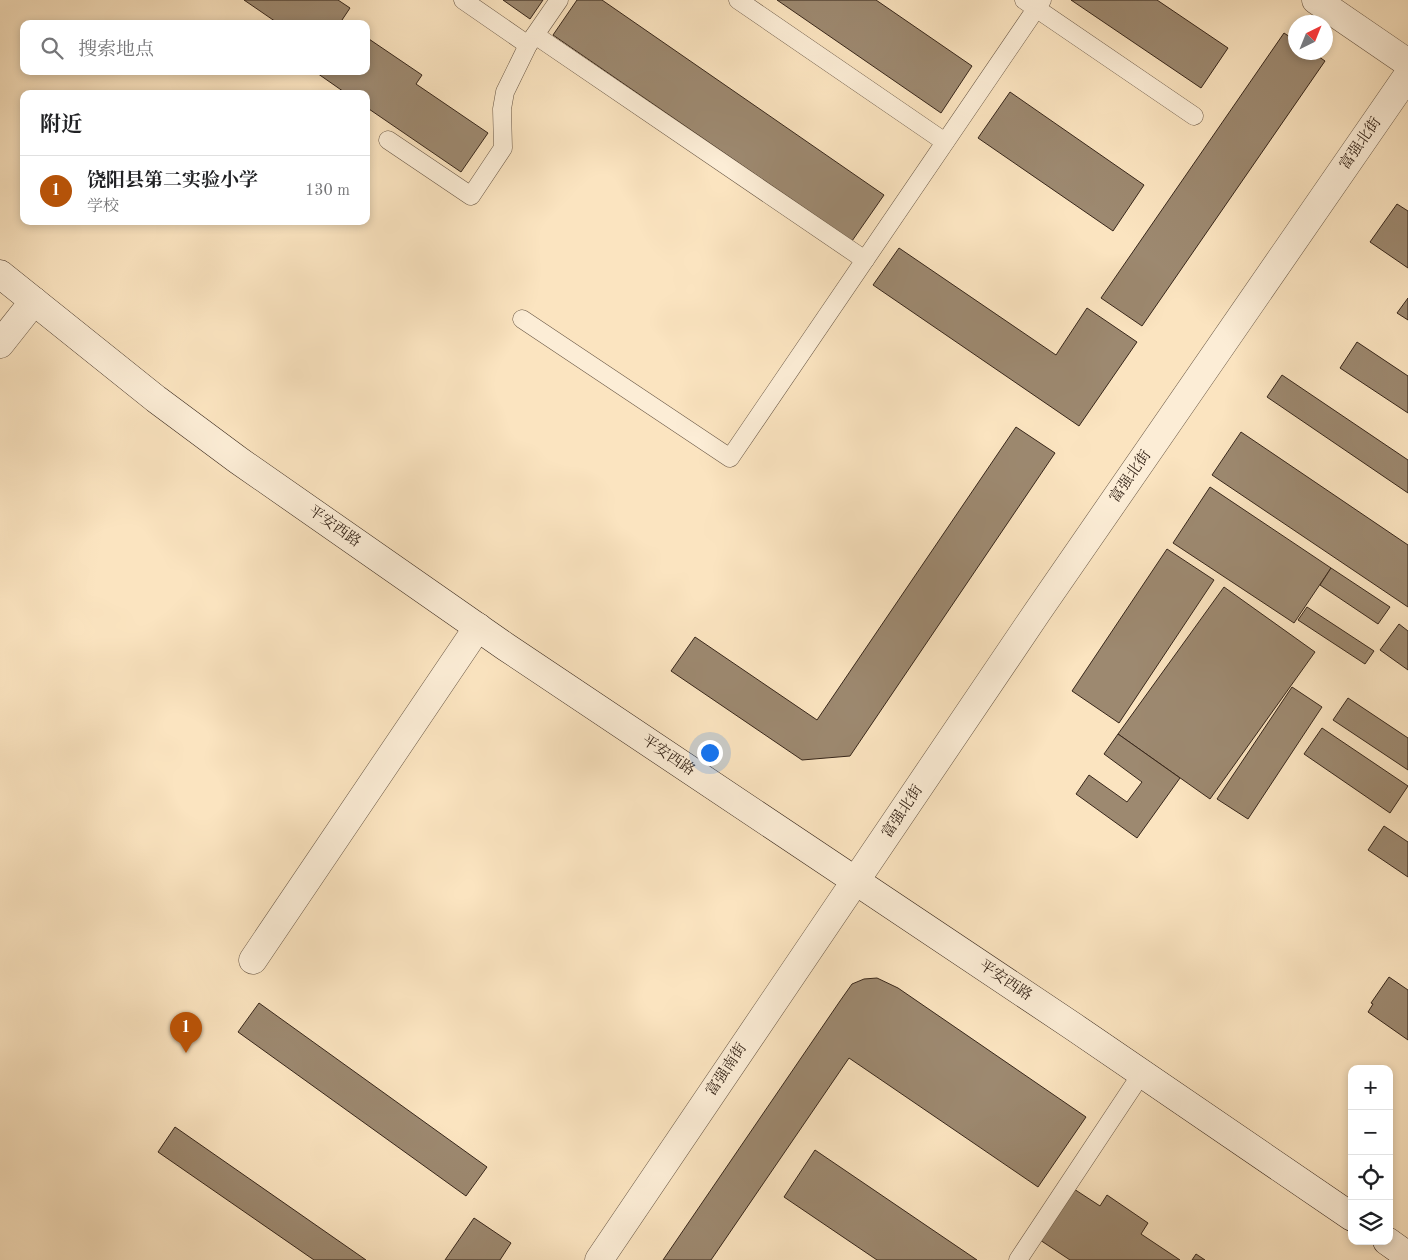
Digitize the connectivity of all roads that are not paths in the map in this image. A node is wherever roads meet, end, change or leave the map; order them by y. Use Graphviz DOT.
graph roads {
  1 [pos="463,0"];
  2 [pos="559,0"];
  3 [pos="738,0"];
  4 [pos="1316,0"];
  5 [pos="1034,3"];
  6 [pos="532,40"];
  7 [pos="1408,64"];
  8 [pos="1408,75"];
  9 [pos="1194,116"];
  10 [pos="388,140"];
  11 [pos="945,142"];
  12 [pos="865,260"];
  13 [pos="0,274"];
  14 [pos="34,301"];
  15 [pos="522,319"];
  16 [pos="0,344"];
  17 [pos="478,628"];
  18 [pos="856,881"];
  19 [pos="253,960"];
  20 [pos="1142,1074"];
  21 [pos="1348,1214"];
  22 [pos="1393,1245"];
  23 [pos="1408,1256"];
  24 [pos="599,1260"];
  25 [pos="1018,1260"];
  1 -- 6 [label="lane"];
  2 -- 6 [label="lane"];
  3 -- 11 [label="lane"];
  4 -- 7 [label="street"];
  5 -- 9 [label="lane"];
  5 -- 11 [label="lane"];
  6 -- 10 [label="lane"];
  6 -- 12 [label="lane"];
  8 -- 18 [label="street, 富强北街"];
  11 -- 12 [label="lane"];
  12 -- 15 [label="lane"];
  13 -- 14 [label="street, 平安西路"];
  14 -- 16 [label="street"];
  14 -- 17 [label="street, 平安西路"];
  17 -- 18 [label="street, 平安西路"];
  17 -- 19 [label="street"];
  18 -- 20 [label="street, 平安西路"];
  18 -- 24 [label="street, 富强南街"];
  20 -- 21 [label="street, 平安西路"];
  20 -- 25 [label="lane"];
  22 -- 23 [label="street"];
}
